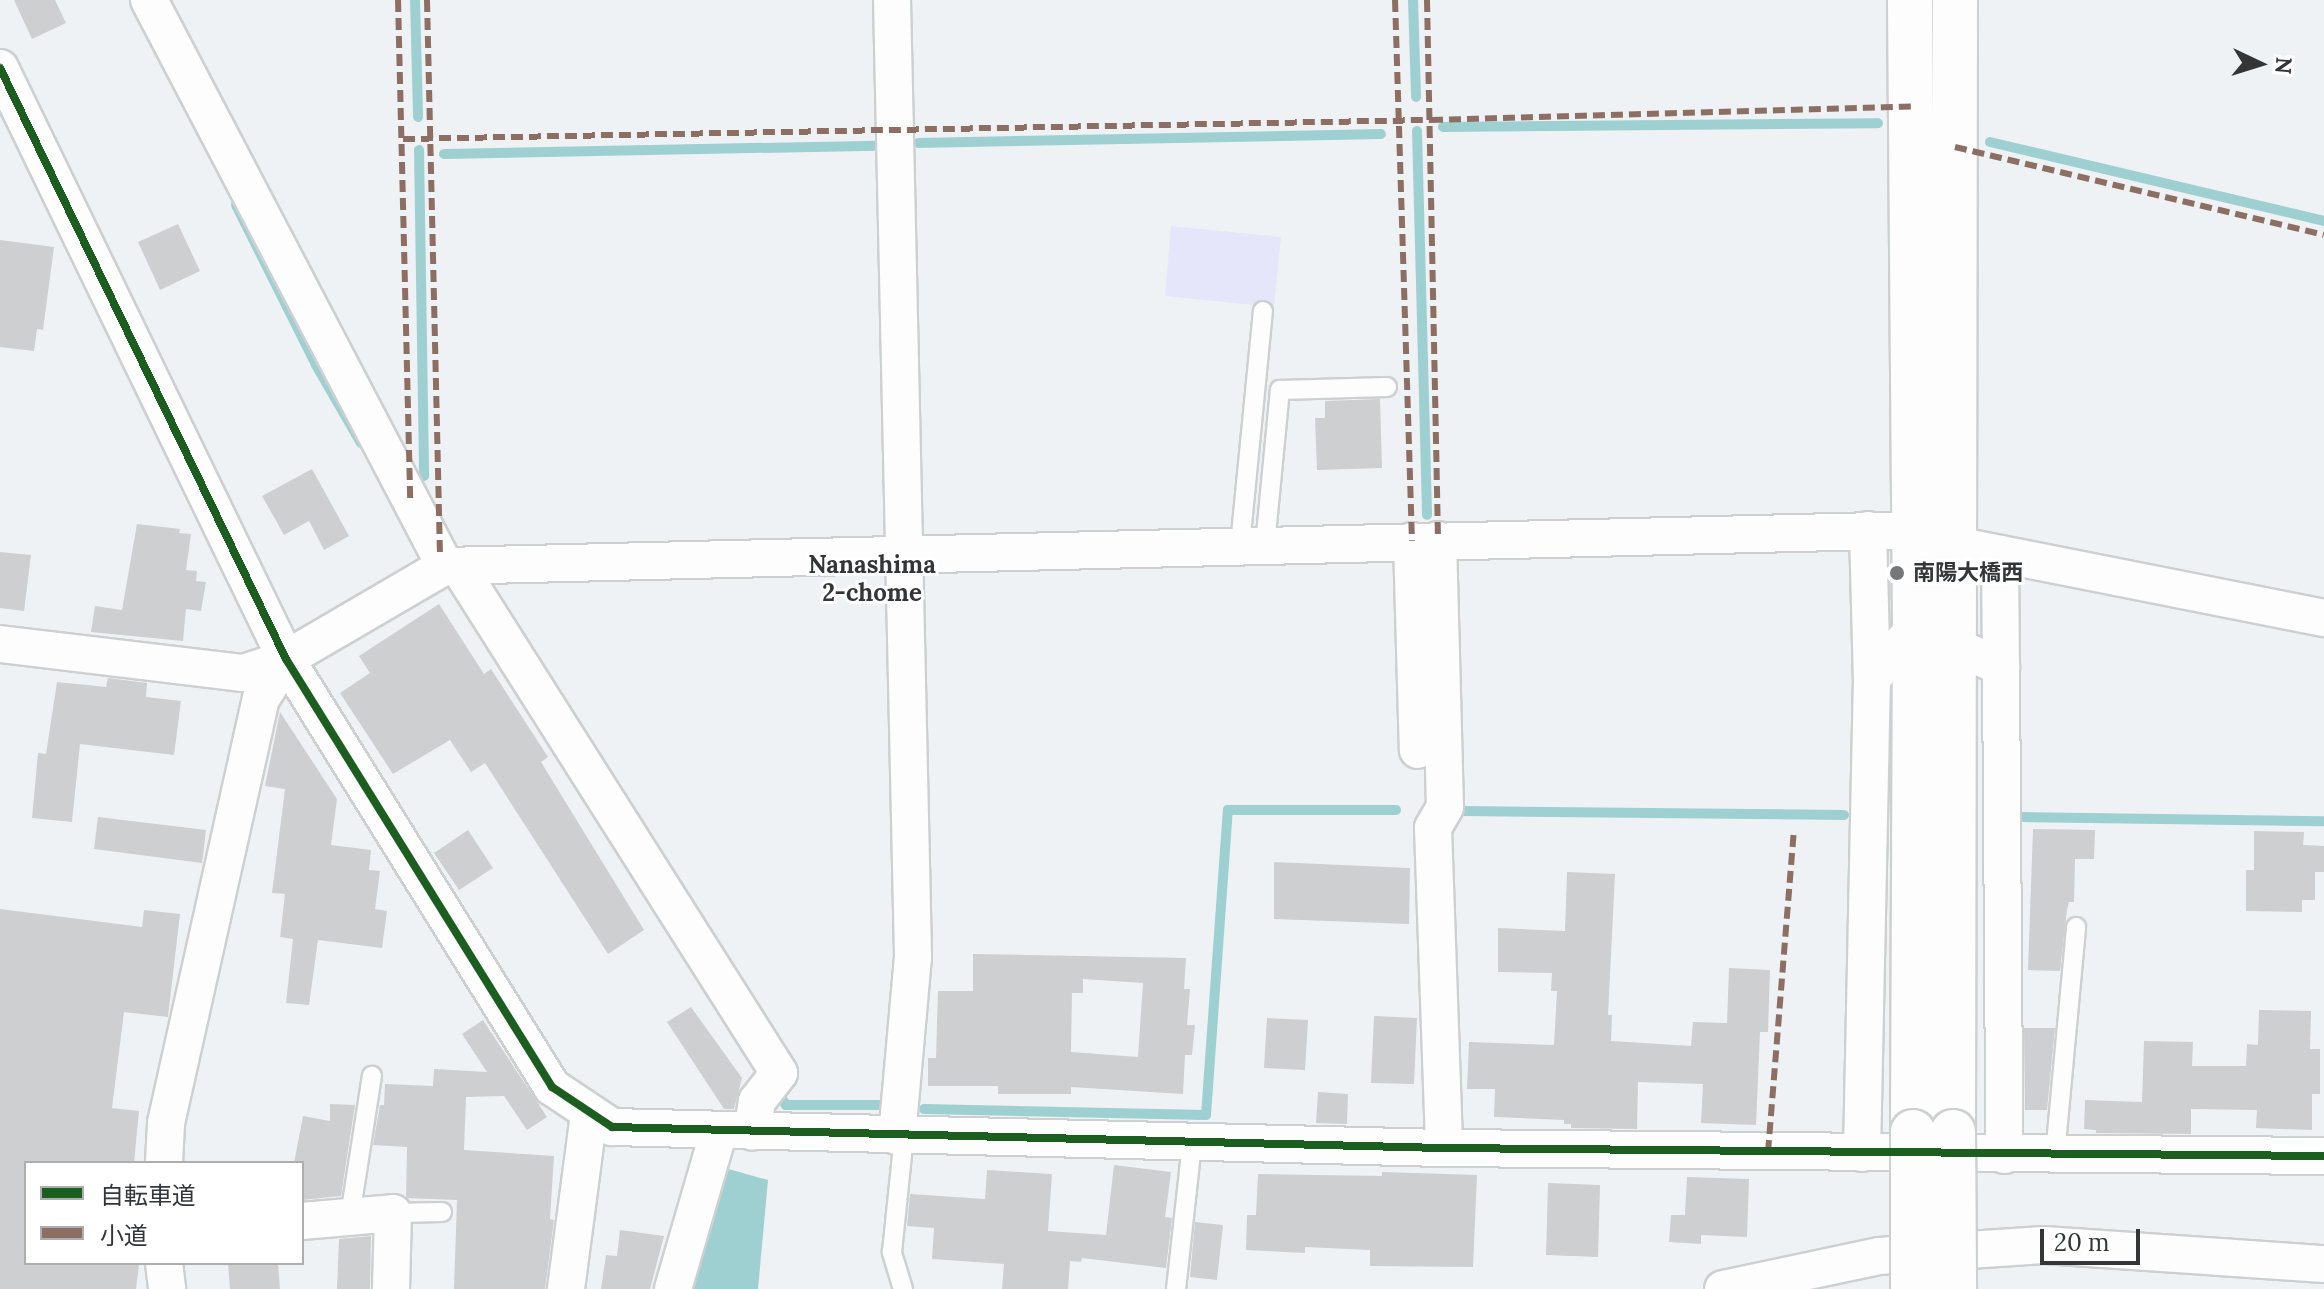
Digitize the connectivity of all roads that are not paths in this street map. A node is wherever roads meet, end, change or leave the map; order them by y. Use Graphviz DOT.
graph roads {
  1 [pos="149,0"];
  2 [pos="892,0"];
  3 [pos="1910,0"];
  4 [pos="1955,0"];
  5 [pos="0,68"];
  6 [pos="1263,311"];
  7 [pos="1387,387"];
  8 [pos="1868,530"];
  9 [pos="1914,530"];
  10 [pos="1425,540"];
  11 [pos="1252,545"];
  12 [pos="1955,545"];
  13 [pos="2000,554"];
  14 [pos="904,555"];
  15 [pos="452,566"];
  16 [pos="2324,618"];
  17 [pos="1915,627"];
  18 [pos="0,644"];
  19 [pos="1955,646"];
  20 [pos="286,659"];
  21 [pos="2001,667"];
  22 [pos="1872,679"];
  23 [pos="2076,927"];
  24 [pos="372,1076"];
  25 [pos="589,1114"];
  26 [pos="735,1131"];
  27 [pos="1933,1132"];
  28 [pos="900,1136"];
  29 [pos="1192,1143"];
  30 [pos="1444,1148"];
  31 [pos="1862,1153"];
  32 [pos="2004,1155"];
  33 [pos="2055,1155"];
  34 [pos="2324,1156"];
  35 [pos="164,1161"];
  36 [pos="442,1212"];
  37 [pos="393,1213"];
  38 [pos="350,1216"];
  39 [pos="304,1221"];
  40 [pos="2324,1264"];
  41 [pos="164,1265"];
  42 [pos="167,1289"];
  43 [pos="391,1289"];
  44 [pos="566,1289"];
  45 [pos="673,1289"];
  46 [pos="903,1289"];
  47 [pos="1176,1289"];
  48 [pos="1723,1289"];
  49 [pos="1913,1289"];
  50 [pos="1954,1289"];
  1 -- 15 [label="street"];
  2 -- 14 [label="street"];
  3 -- 9 [label="street"];
  4 -- 12 [label="street"];
  5 -- 20 [label="street"];
  6 -- 11 [label="lane"];
  7 -- 11 [label="lane"];
  8 -- 9 [label="street"];
  8 -- 10 [label="street"];
  8 -- 22 [label="street"];
  9 -- 17 [label="street"];
  10 -- 11 [label="street"];
  10 -- 30 [label="street"];
  11 -- 14 [label="street"];
  12 -- 13 [label="street"];
  12 -- 19 [label="street"];
  13 -- 16 [label="street"];
  13 -- 21 [label="street"];
  14 -- 15 [label="street"];
  14 -- 28 [label="street"];
  15 -- 20 [label="street"];
  15 -- 26 [label="street"];
  17 -- 22 [label="street"];
  17 -- 27 [label="street"];
  18 -- 20 [label="street"];
  19 -- 21 [label="street"];
  19 -- 27 [label="street"];
  20 -- 25 [label="street"];
  20 -- 35 [label="street"];
  21 -- 32 [label="street"];
  22 -- 31 [label="street"];
  23 -- 33 [label="lane"];
  24 -- 38 [label="lane"];
  25 -- 26 [label="street"];
  25 -- 44 [label="street"];
  26 -- 28 [label="street"];
  26 -- 45 [label="street"];
  27 -- 49 [label="street, bridge"];
  27 -- 50 [label="street, bridge"];
  28 -- 29 [label="street"];
  28 -- 46 [label="lane"];
  29 -- 30 [label="street"];
  29 -- 47 [label="lane"];
  30 -- 31 [label="street"];
  31 -- 32 [label="street"];
  32 -- 33 [label="street"];
  33 -- 34 [label="street"];
  36 -- 37 [label="lane"];
  37 -- 38 [label="street"];
  37 -- 43 [label="street"];
  38 -- 39 [label="street"];
  40 -- 48 [label="street"];
  41 -- 42 [label="street"];
}
